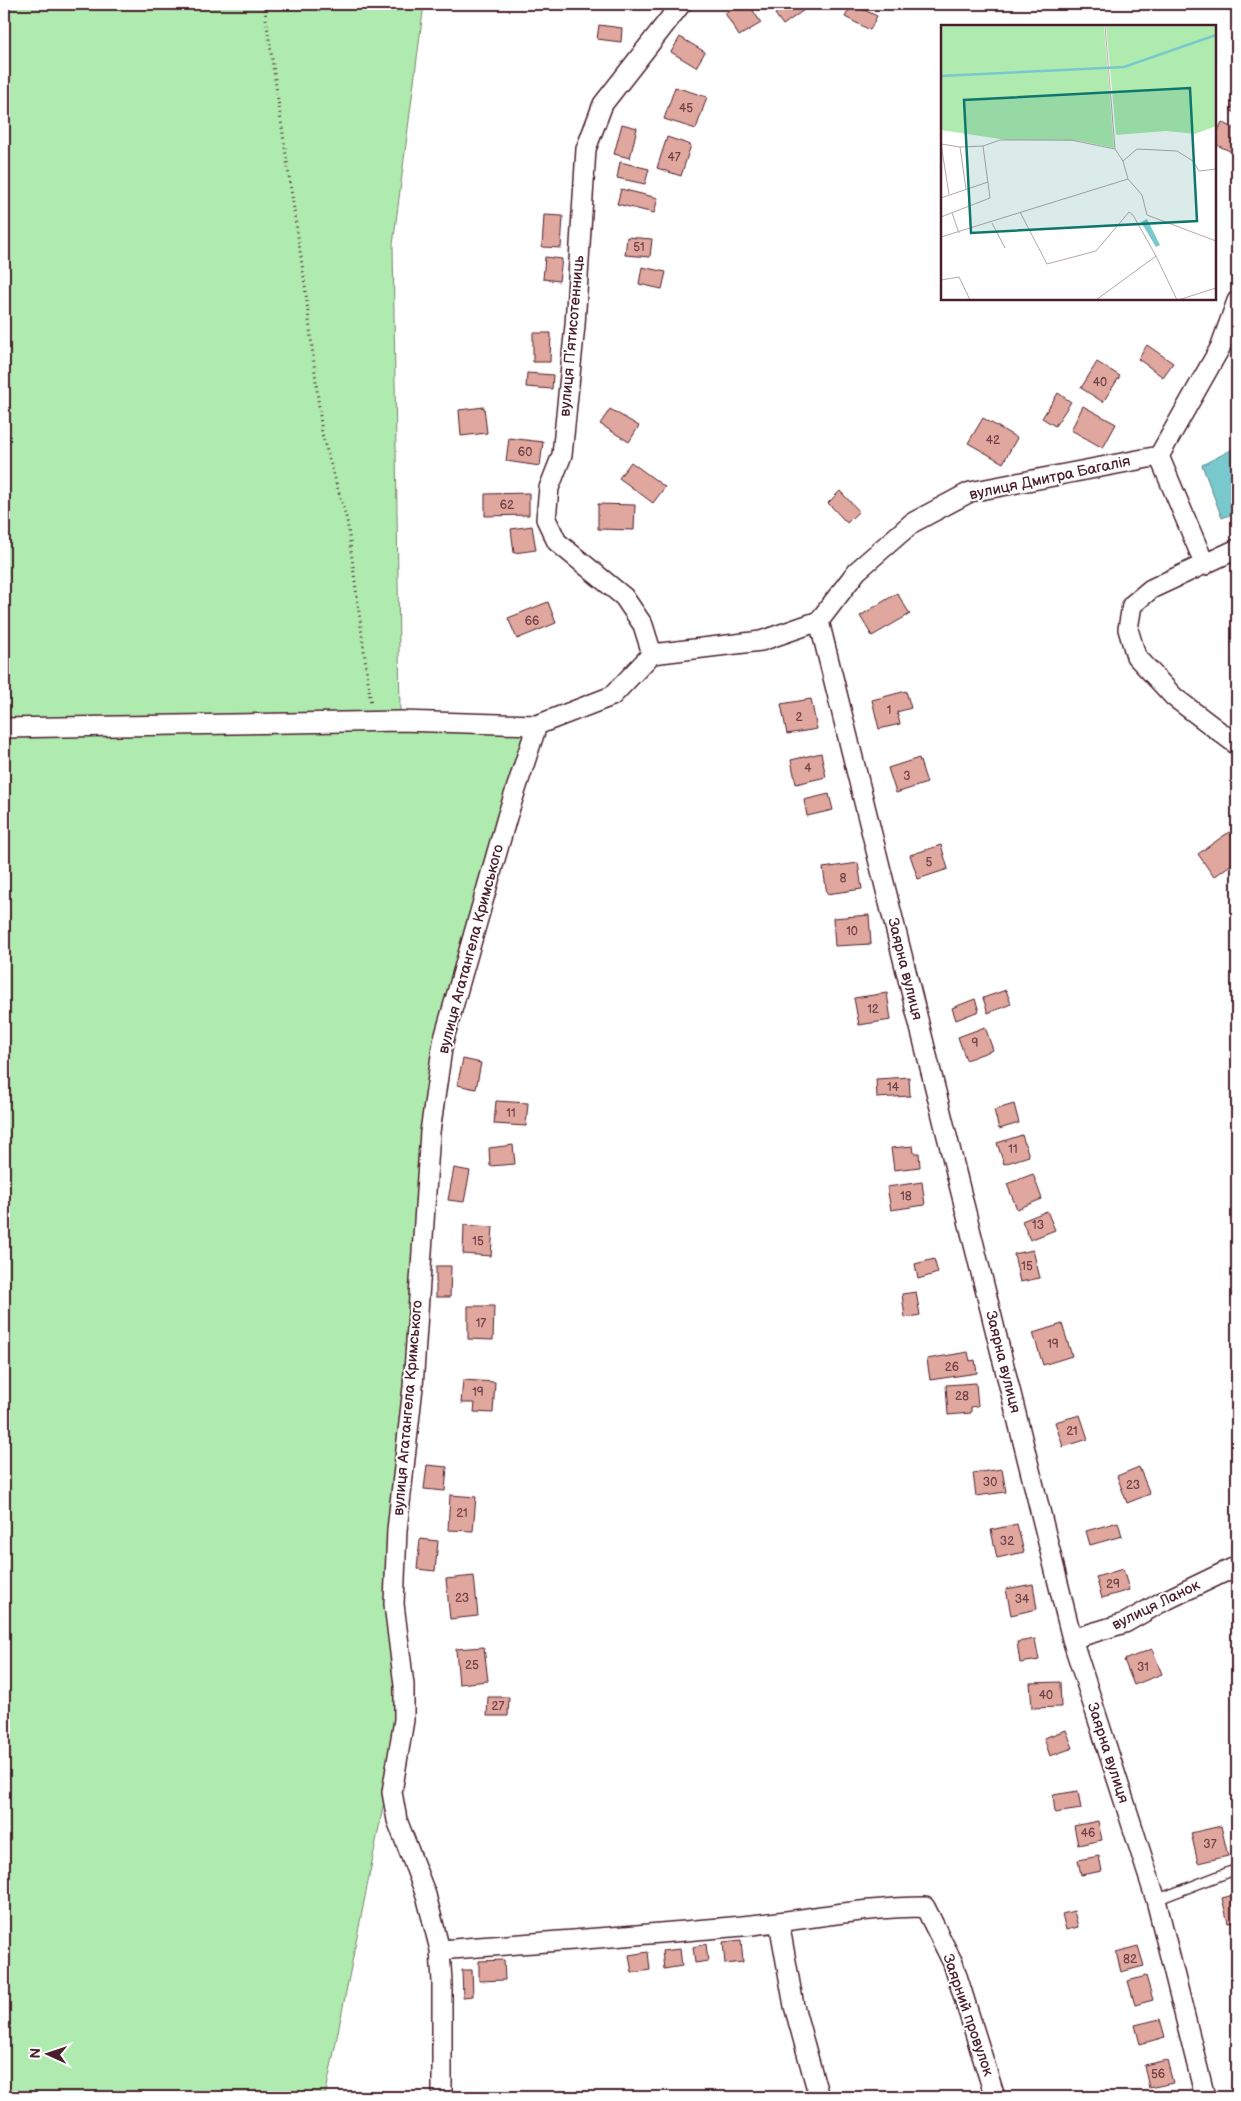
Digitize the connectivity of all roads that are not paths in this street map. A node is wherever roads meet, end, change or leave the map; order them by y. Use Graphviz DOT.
graph roads {
  1 [pos="681,4"];
  2 [pos="1237,301"];
  3 [pos="1159,456"];
  4 [pos="1237,549"];
  5 [pos="1205,565"];
  6 [pos="820,621"];
  7 [pos="652,654"];
  8 [pos="537,725"];
  9 [pos="4,728"];
  10 [pos="1237,745"];
  11 [pos="1237,1566"];
  12 [pos="1072,1639"];
  13 [pos="1237,1869"];
  14 [pos="1156,1900"];
  15 [pos="779,1922"];
  16 [pos="440,1950"];
  17 [pos="442,2097"];
  18 [pos="819,2097"];
  19 [pos="996,2097"];
  20 [pos="1205,2097"];
  1 -- 7 [label="street, вулиця Пʼятисотенниць"];
  2 -- 3 [label="street"];
  3 -- 5 [label="street"];
  3 -- 6 [label="street, вулиця Дмитра Багалія"];
  4 -- 5 [label="street"];
  5 -- 10 [label="street"];
  6 -- 7 [label="street"];
  6 -- 12 [label="street, Заярна вулиця"];
  7 -- 8 [label="street"];
  8 -- 9 [label="street"];
  8 -- 16 [label="street, вулиця Агатангела Кримського"];
  11 -- 12 [label="street, вулиця Ланок"];
  12 -- 14 [label="street, Заярна вулиця"];
  13 -- 14 [label="lane"];
  14 -- 20 [label="street, Заярна вулиця"];
  15 -- 16 [label="street"];
  15 -- 18 [label="street"];
  15 -- 19 [label="street, Заярний провулок"];
  16 -- 17 [label="street, вулиця Агатангела Кримського"];
}
